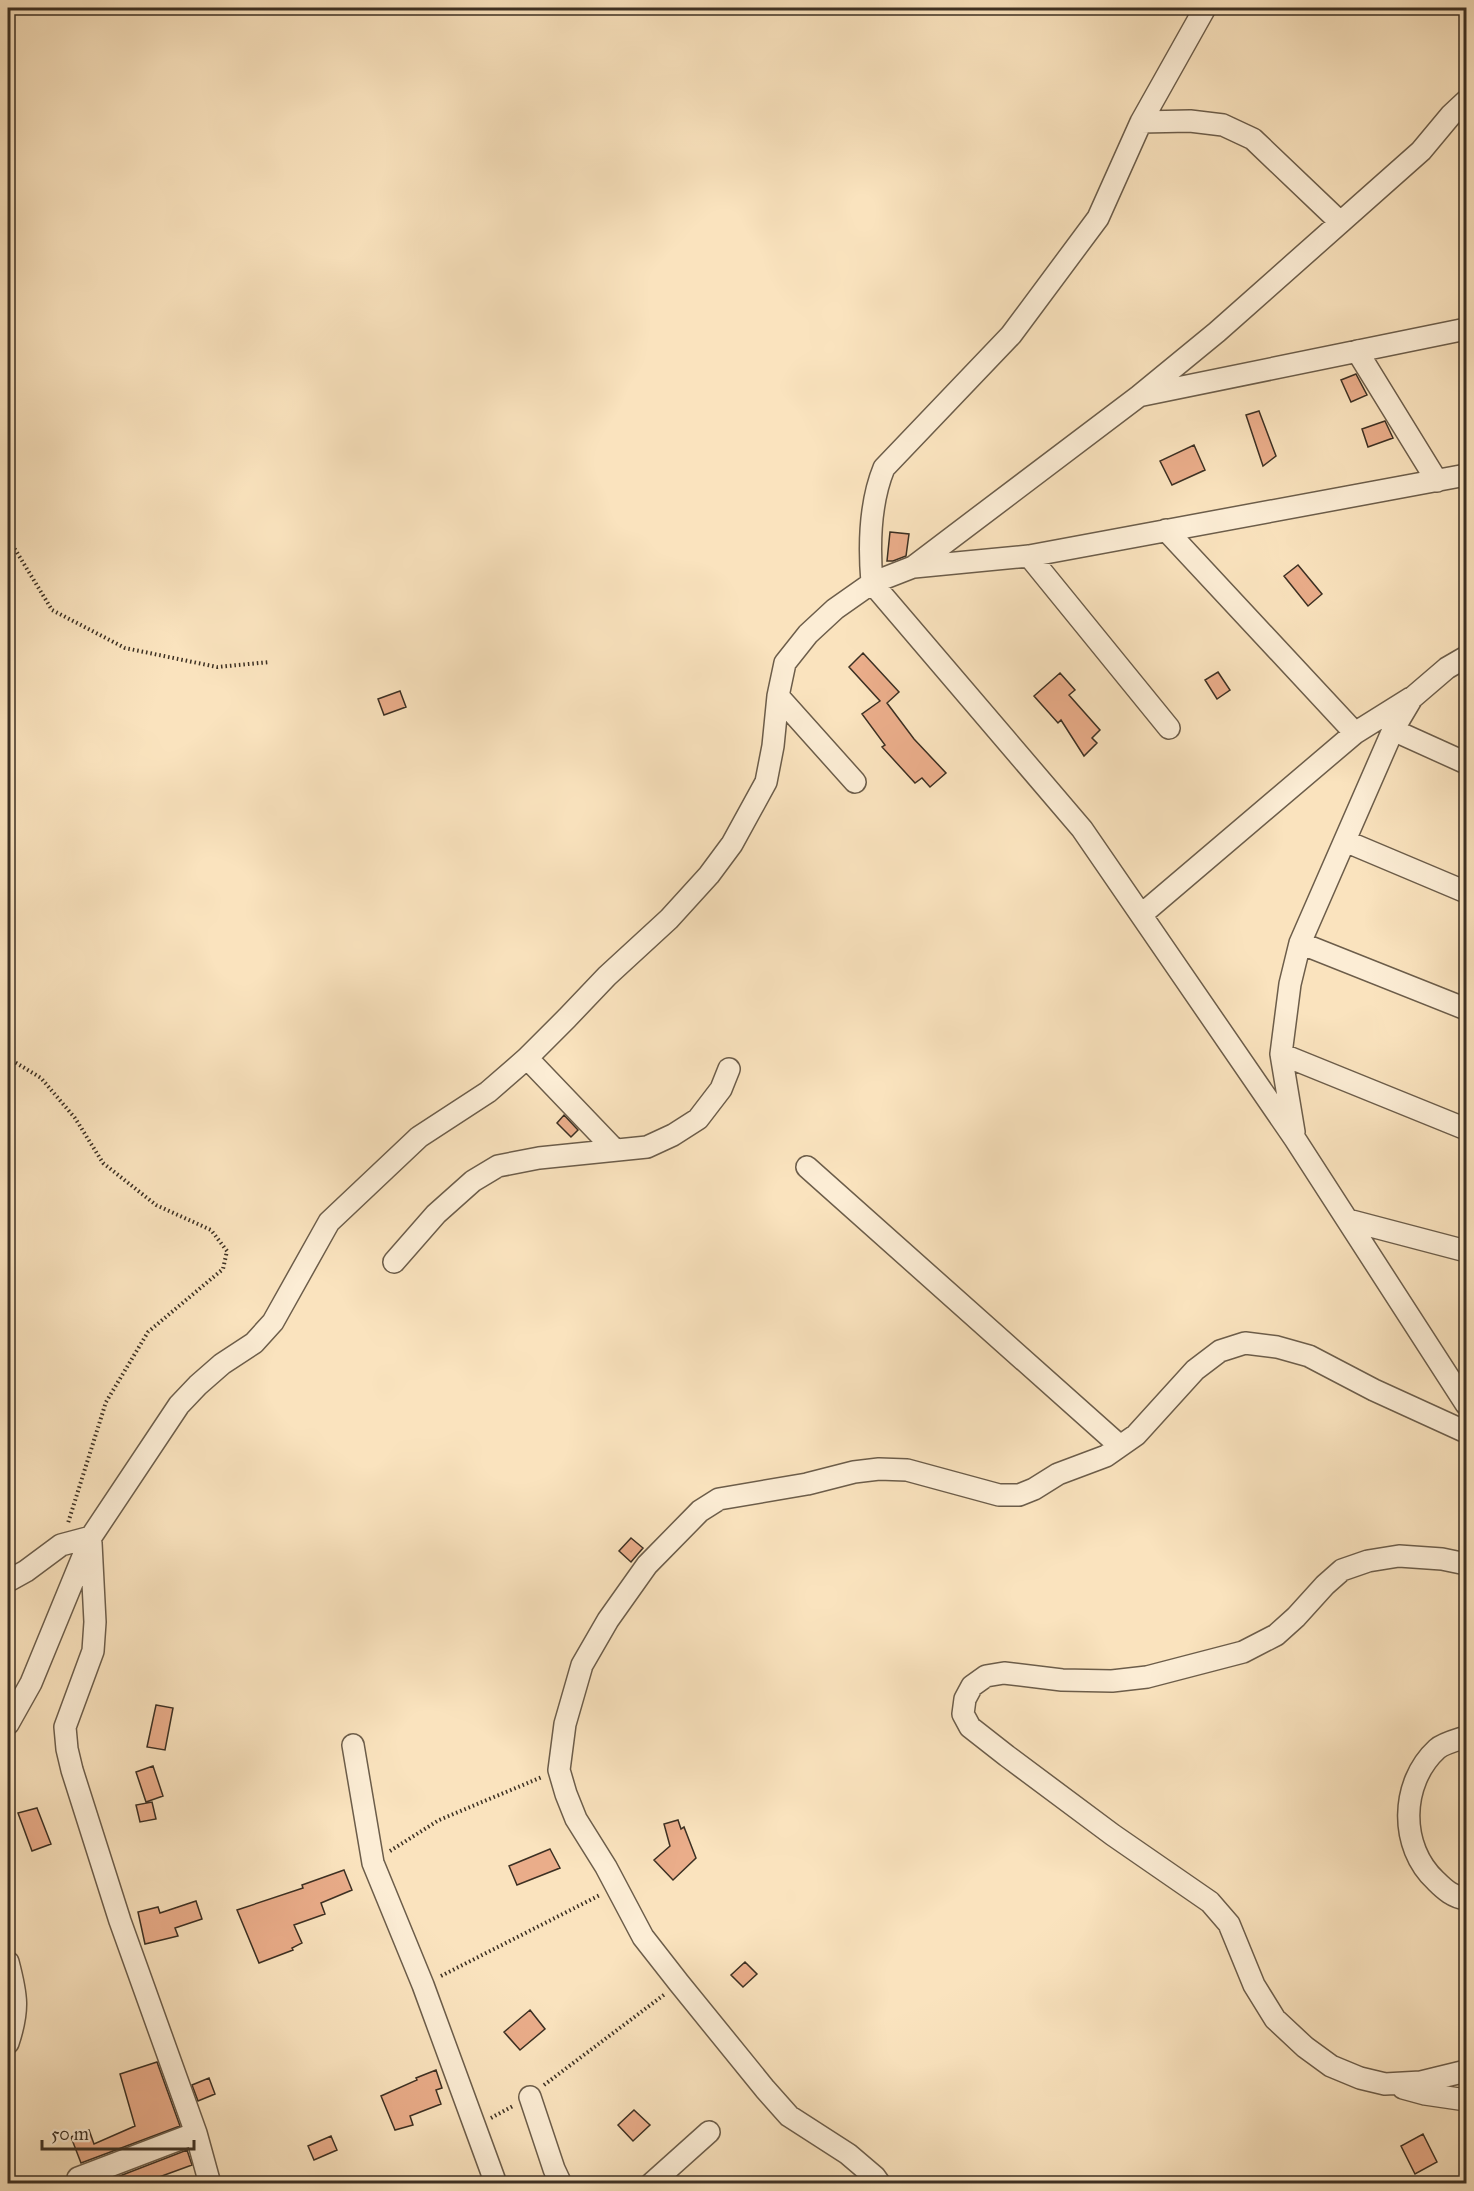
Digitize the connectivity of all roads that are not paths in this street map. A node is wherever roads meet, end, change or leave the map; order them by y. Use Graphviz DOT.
graph roads {
  1 [pos="1205,8"];
  2 [pos="1467,101"];
  3 [pos="1141,122"];
  4 [pos="1340,222"];
  5 [pos="1467,329"];
  6 [pos="1357,351"];
  7 [pos="1139,396"];
  8 [pos="1467,475"];
  9 [pos="1437,481"];
  10 [pos="1166,530"];
  11 [pos="1029,556"];
  12 [pos="913,567"];
  13 [pos="872,583"];
  14 [pos="1467,657"];
  15 [pos="778,696"];
  16 [pos="1412,698"];
  17 [pos="1169,728"];
  18 [pos="1393,730"];
  19 [pos="1355,733"];
  20 [pos="1467,763"];
  21 [pos="855,782"];
  22 [pos="1345,841"];
  23 [pos="1467,892"];
  24 [pos="1141,915"];
  25 [pos="1300,943"];
  26 [pos="1467,1009"];
  27 [pos="1281,1054"];
  28 [pos="527,1058"];
  29 [pos="729,1069"];
  30 [pos="1467,1128"];
  31 [pos="1295,1139"];
  32 [pos="615,1150"];
  33 [pos="807,1167"];
  34 [pos="1348,1220"];
  35 [pos="1467,1251"];
  36 [pos="394,1262"];
  37 [pos="1467,1404"];
  38 [pos="1467,1432"];
  39 [pos="1120,1446"];
  40 [pos="91,1537"];
  41 [pos="1467,1564"];
  42 [pos="8,1581"];
  43 [pos="8,1724"];
  44 [pos="1467,1737"];
  45 [pos="353,1745"];
  46 [pos="1467,1899"];
  47 [pos="8,1962"];
  48 [pos="8,2043"];
  49 [pos="1467,2071"];
  50 [pos="1385,2084"];
  51 [pos="530,2097"];
  52 [pos="1467,2100"];
  53 [pos="709,2132"];
  54 [pos="196,2133"];
  55 [pos="78,2178"];
  56 [pos="210,2184"];
  57 [pos="496,2184"];
  58 [pos="561,2184"];
  59 [pos="651,2184"];
  60 [pos="880,2184"];
  1 -- 3 [label="street"];
  2 -- 4 [label="street"];
  3 -- 4 [label="street"];
  3 -- 13 [label="street"];
  4 -- 7 [label="street"];
  5 -- 6 [label="street"];
  6 -- 7 [label="street"];
  6 -- 9 [label="street"];
  7 -- 12 [label="street"];
  8 -- 9 [label="street"];
  9 -- 10 [label="street"];
  10 -- 11 [label="street"];
  10 -- 19 [label="street"];
  11 -- 12 [label="street"];
  11 -- 17 [label="street"];
  12 -- 13 [label="street"];
  13 -- 15 [label="street"];
  13 -- 24 [label="street"];
  14 -- 16 [label="street"];
  15 -- 21 [label="street"];
  15 -- 28 [label="street"];
  16 -- 18 [label="street"];
  16 -- 19 [label="street"];
  18 -- 20 [label="street"];
  18 -- 22 [label="street"];
  19 -- 24 [label="street"];
  22 -- 23 [label="street"];
  22 -- 25 [label="street"];
  24 -- 31 [label="street"];
  25 -- 26 [label="street"];
  25 -- 27 [label="street"];
  27 -- 30 [label="street"];
  27 -- 31 [label="street"];
  28 -- 32 [label="street"];
  28 -- 40 [label="street"];
  29 -- 32 [label="street"];
  31 -- 34 [label="street"];
  32 -- 36 [label="street"];
  33 -- 39 [label="street"];
  34 -- 35 [label="street"];
  34 -- 37 [label="street"];
  38 -- 39 [label="street"];
  39 -- 60 [label="street"];
  40 -- 42 [label="street"];
  40 -- 43 [label="street"];
  40 -- 54 [label="street"];
  41 -- 50 [label="street"];
  44 -- 46 [label="street"];
  45 -- 57 [label="street"];
  47 -- 48 [label="street"];
  49 -- 50 [label="street"];
  50 -- 52 [label="street"];
  51 -- 58 [label="street"];
  53 -- 59 [label="street"];
  54 -- 55 [label="street"];
  54 -- 56 [label="street"];
}
